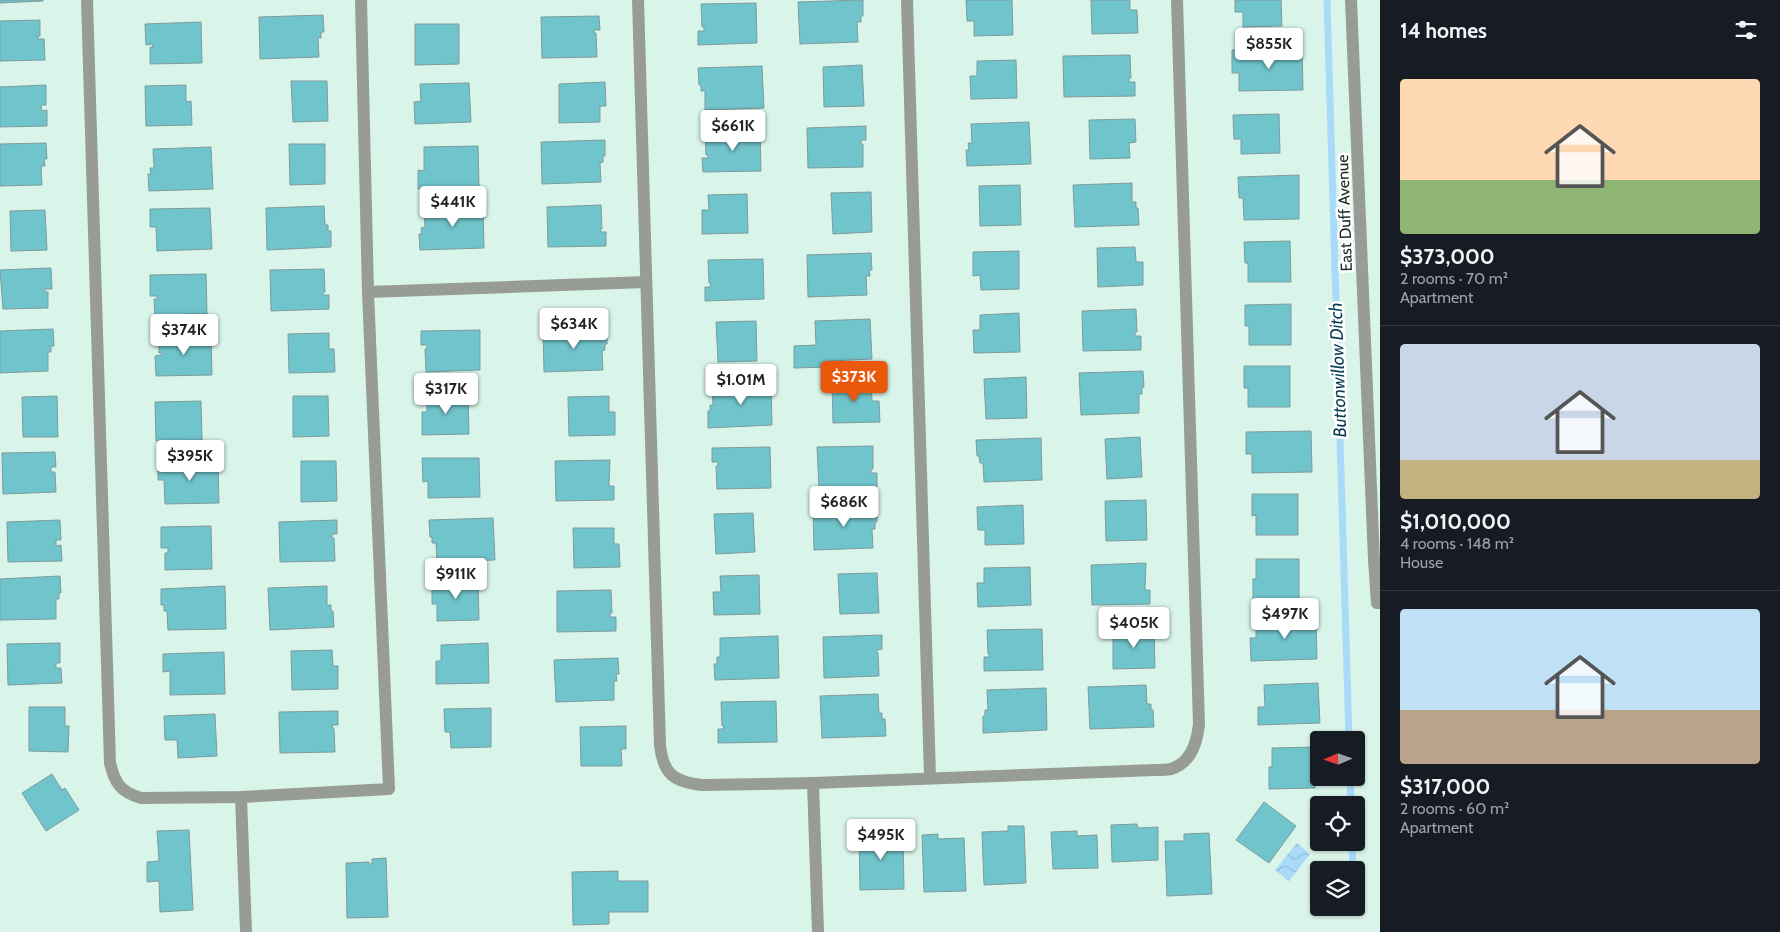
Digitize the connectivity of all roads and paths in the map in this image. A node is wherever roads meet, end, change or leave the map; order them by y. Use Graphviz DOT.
graph roads {
  1 [pos="87,0"];
  2 [pos="361,0"];
  3 [pos="638,0"];
  4 [pos="907,0"];
  5 [pos="1177,0"];
  6 [pos="1351,0"];
  7 [pos="646,282"];
  8 [pos="368,292"];
  9 [pos="1378,603"];
  10 [pos="930,777"];
  11 [pos="812,783"];
  12 [pos="241,797"];
  13 [pos="246,932"];
  14 [pos="818,932"];
  1 -- 12 [label="street"];
  2 -- 8 [label="street"];
  3 -- 7 [label="street"];
  4 -- 10 [label="street"];
  5 -- 10 [label="street"];
  6 -- 9 [label="street, East Duff Avenue"];
  7 -- 8 [label="street"];
  7 -- 11 [label="street"];
  8 -- 12 [label="street"];
  10 -- 11 [label="street"];
  11 -- 14 [label="street"];
  12 -- 13 [label="street"];
}
